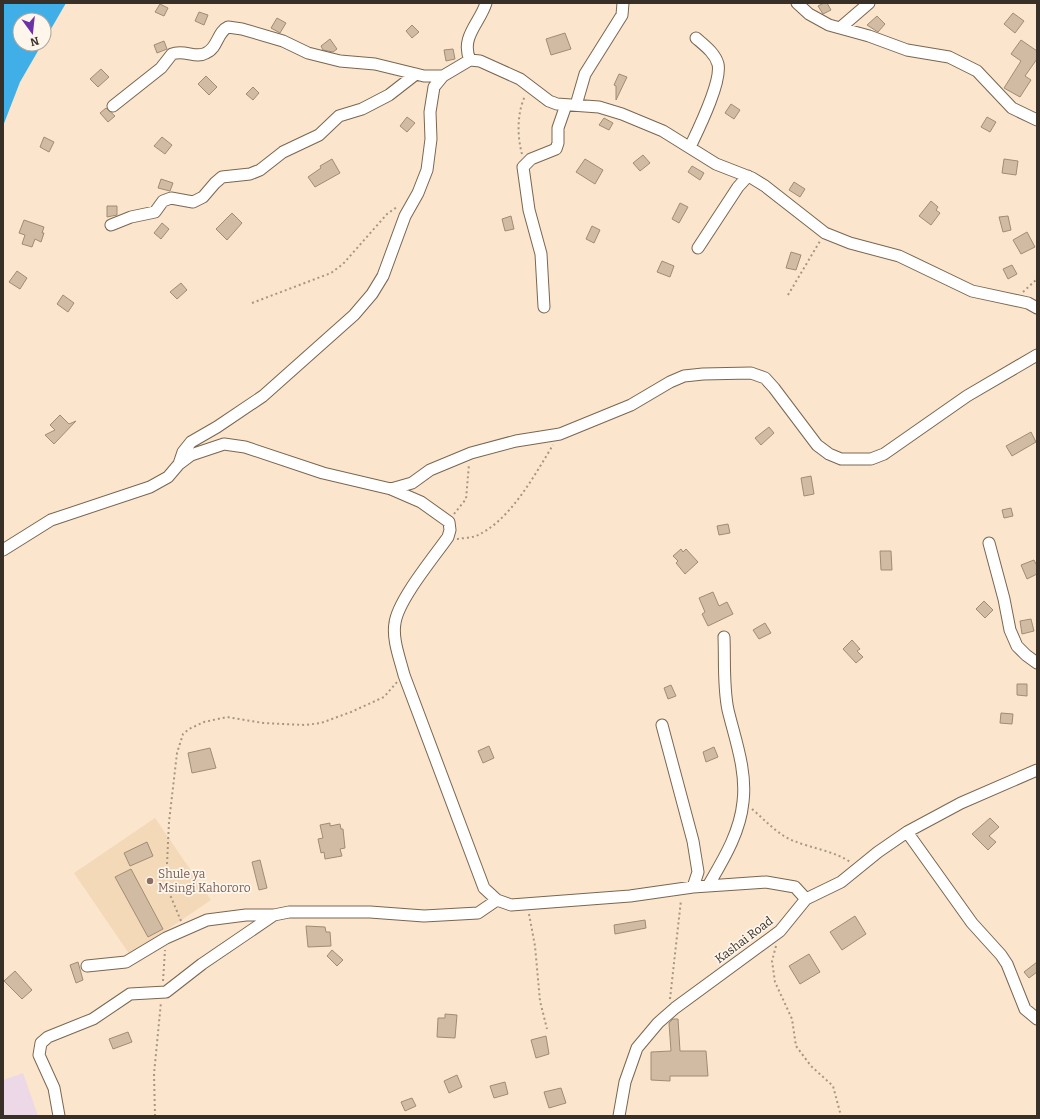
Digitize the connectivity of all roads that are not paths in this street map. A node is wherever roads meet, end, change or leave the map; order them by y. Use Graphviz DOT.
graph roads {
  1 [pos="486,3"];
  2 [pos="623,3"];
  3 [pos="798,3"];
  4 [pos="869,3"];
  5 [pos="840,28"];
  6 [pos="696,38"];
  7 [pos="470,60"];
  8 [pos="416,74"];
  9 [pos="443,76"];
  10 [pos="571,105"];
  11 [pos="113,106"];
  12 [pos="1037,120"];
  13 [pos="690,147"];
  14 [pos="748,176"];
  15 [pos="111,225"];
  16 [pos="698,248"];
  17 [pos="544,308"];
  18 [pos="1037,308"];
  19 [pos="1037,355"];
  20 [pos="179,464"];
  21 [pos="391,489"];
  22 [pos="989,543"];
  23 [pos="3,550"];
  24 [pos="724,637"];
  25 [pos="1037,663"];
  26 [pos="662,725"];
  27 [pos="1037,770"];
  28 [pos="907,832"];
  29 [pos="708,886"];
  30 [pos="688,888"];
  31 [pos="806,899"];
  32 [pos="497,900"];
  33 [pos="274,915"];
  34 [pos="87,966"];
  35 [pos="1037,1019"];
  36 [pos="59,1116"];
  37 [pos="619,1116"];
  1 -- 7 [label="street"];
  2 -- 10 [label="street"];
  3 -- 5 [label="street"];
  4 -- 5 [label="street"];
  5 -- 12 [label="street"];
  6 -- 13 [label="street"];
  7 -- 9 [label="street"];
  7 -- 10 [label="street"];
  8 -- 9 [label="street"];
  8 -- 11 [label="street"];
  8 -- 15 [label="street"];
  9 -- 20 [label="street"];
  10 -- 13 [label="street"];
  10 -- 17 [label="street"];
  13 -- 14 [label="street"];
  14 -- 16 [label="street"];
  14 -- 18 [label="street"];
  19 -- 21 [label="street"];
  20 -- 21 [label="street"];
  20 -- 23 [label="street"];
  21 -- 32 [label="street"];
  22 -- 25 [label="street"];
  24 -- 29 [label="street"];
  26 -- 30 [label="street"];
  27 -- 28 [label="street, Kashai Road"];
  28 -- 31 [label="street, Kashai Road"];
  28 -- 35 [label="street"];
  29 -- 30 [label="street"];
  29 -- 31 [label="street"];
  30 -- 32 [label="street"];
  31 -- 37 [label="street, Kashai Road"];
  32 -- 33 [label="street"];
  33 -- 34 [label="street"];
  33 -- 36 [label="street"];
}
